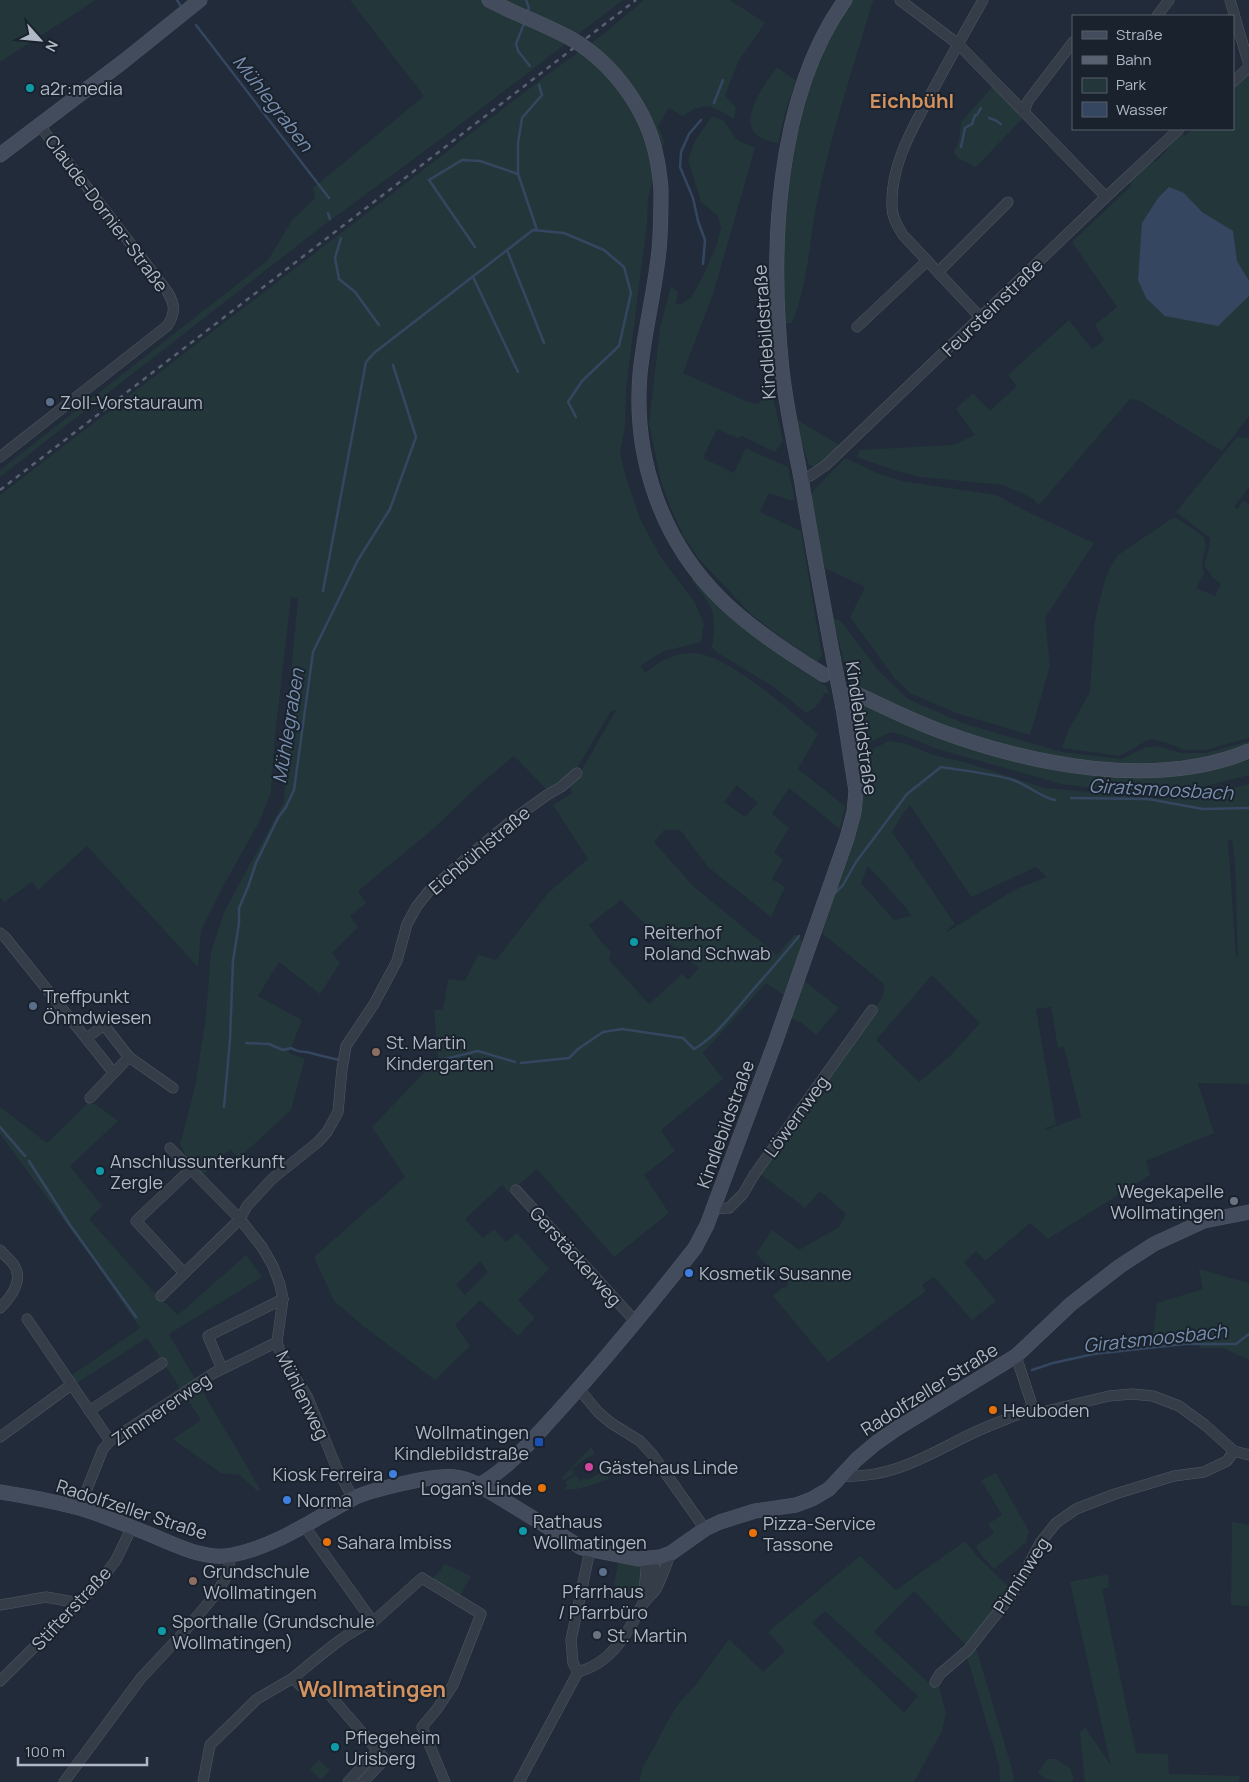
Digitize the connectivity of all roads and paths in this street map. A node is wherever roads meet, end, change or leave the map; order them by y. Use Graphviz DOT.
graph roads {
  1 [pos="200,0"];
  2 [pos="489,0"];
  3 [pos="844,0"];
  4 [pos="900,0"];
  5 [pos="983,0"];
  6 [pos="1169,0"];
  7 [pos="1230,0"];
  8 [pos="1158,15"];
  9 [pos="1072,43"];
  10 [pos="958,44"];
  11 [pos="1249,66"];
  12 [pos="1234,81"];
  13 [pos="1026,112"];
  14 [pos="40,126"];
  15 [pos="1178,130"];
  16 [pos="0,155"];
  17 [pos="1106,197"];
  18 [pos="1008,202"];
  19 [pos="927,261"];
  20 [pos="938,272"];
  21 [pos="980,317"];
  22 [pos="857,327"];
  23 [pos="0,457"];
  24 [pos="801,479"];
  25 [pos="824,675"];
  26 [pos="853,692"];
  27 [pos="1249,751"];
  28 [pos="577,774"];
  29 [pos="0,933"];
  30 [pos="872,1010"];
  31 [pos="87,1038"];
  32 [pos="129,1057"];
  33 [pos="113,1072"];
  34 [pos="173,1088"];
  35 [pos="90,1098"];
  36 [pos="170,1148"];
  37 [pos="191,1169"];
  38 [pos="516,1190"];
  39 [pos="714,1209"];
  40 [pos="1249,1212"];
  41 [pos="240,1219"];
  42 [pos="0,1250"];
  43 [pos="184,1273"];
  44 [pos="161,1296"];
  45 [pos="283,1299"];
  46 [pos="0,1308"];
  47 [pos="27,1319"];
  48 [pos="635,1321"];
  49 [pos="277,1342"];
  50 [pos="1016,1356"];
  51 [pos="162,1363"];
  52 [pos="222,1369"];
  53 [pos="71,1385"];
  54 [pos="579,1389"];
  55 [pos="1033,1408"];
  56 [pos="89,1411"];
  57 [pos="0,1437"];
  58 [pos="110,1441"];
  59 [pos="1234,1451"];
  60 [pos="1249,1455"];
  61 [pos="842,1476"];
  62 [pos="479,1485"];
  63 [pos="0,1492"];
  64 [pos="353,1498"];
  65 [pos="80,1509"];
  66 [pos="132,1527"];
  67 [pos="305,1527"];
  68 [pos="705,1529"];
  69 [pos="590,1550"];
  70 [pos="671,1553"];
  71 [pos="232,1555"];
  72 [pos="651,1559"];
  73 [pos="645,1601"];
  74 [pos="79,1603"];
  75 [pos="0,1606"];
  76 [pos="373,1622"];
  77 [pos="578,1672"];
  78 [pos="293,1678"];
  79 [pos="0,1681"];
  80 [pos="935,1682"];
  81 [pos="377,1751"];
  82 [pos="64,1782"];
  83 [pos="203,1782"];
  84 [pos="348,1782"];
  85 [pos="363,1782"];
  86 [pos="445,1782"];
  87 [pos="519,1782"];
  1 -- 14 [label="main road"];
  2 -- 25 [label="main road, bridge"];
  3 -- 24 [label="main road, Kindlebildstraße"];
  4 -- 10 [label="street"];
  5 -- 10 [label="street"];
  6 -- 8 [label="street"];
  7 -- 11 [label="street"];
  9 -- 13 [label="street"];
  10 -- 13 [label="street"];
  10 -- 19 [label="street"];
  11 -- 12 [label="street"];
  13 -- 17 [label="street"];
  14 -- 16 [label="main road"];
  14 -- 23 [label="street, Claude-Dornier-Straße"];
  15 -- 17 [label="street, Feursteinstraße"];
  17 -- 21 [label="street, Feursteinstraße"];
  18 -- 20 [label="street"];
  19 -- 20 [label="street"];
  19 -- 22 [label="street"];
  20 -- 21 [label="street"];
  21 -- 24 [label="street, Feursteinstraße"];
  24 -- 39 [label="main road, Kindlebildstraße, bridge"];
  26 -- 27 [label="main road"];
  28 -- 41 [label="street, Eichbühlstraße"];
  29 -- 31 [label="street"];
  30 -- 39 [label="street, Löwernweg"];
  31 -- 32 [label="street"];
  31 -- 33 [label="street"];
  32 -- 33 [label="street"];
  32 -- 34 [label="street"];
  33 -- 35 [label="street"];
  36 -- 37 [label="street, Mühlenweg"];
  37 -- 41 [label="street, Mühlenweg"];
  37 -- 43 [label="street"];
  38 -- 48 [label="street, Gerstäckerweg"];
  39 -- 48 [label="main road, Kindlebildstraße"];
  40 -- 50 [label="main road, Radolfzeller Straße"];
  41 -- 43 [label="street, Eichbühlstraße"];
  41 -- 45 [label="street, Mühlenweg"];
  42 -- 46 [label="street"];
  43 -- 44 [label="street, Eichbühlstraße"];
  45 -- 49 [label="street, Mühlenweg"];
  45 -- 52 [label="street"];
  47 -- 53 [label="street"];
  48 -- 54 [label="main road, Kindlebildstraße"];
  49 -- 52 [label="street, Zimmererweg"];
  49 -- 64 [label="street, Mühlenweg"];
  50 -- 55 [label="street"];
  50 -- 61 [label="main road, Radolfzeller Straße"];
  51 -- 56 [label="street"];
  52 -- 58 [label="street, Zimmererweg"];
  53 -- 56 [label="street"];
  53 -- 57 [label="street"];
  54 -- 62 [label="main road, Kindlebildstraße"];
  54 -- 68 [label="street"];
  55 -- 59 [label="street"];
  55 -- 61 [label="street"];
  56 -- 58 [label="street"];
  58 -- 65 [label="street, Zimmererweg"];
  59 -- 60 [label="street"];
  59 -- 80 [label="street, Pirminweg"];
  61 -- 68 [label="main road, Radolfzeller Straße"];
  62 -- 64 [label="main road, Radolfzeller Straße"];
  62 -- 69 [label="main road, Radolfzeller Straße"];
  63 -- 65 [label="main road, Radolfzeller Straße"];
  64 -- 67 [label="main road, Radolfzeller Straße"];
  65 -- 66 [label="main road, Radolfzeller Straße"];
  66 -- 71 [label="main road, Radolfzeller Straße"];
  66 -- 74 [label="street, Stifterstraße"];
  67 -- 71 [label="main road, Radolfzeller Straße"];
  67 -- 76 [label="street"];
  68 -- 70 [label="main road, Radolfzeller Straße"];
  69 -- 72 [label="main road, Radolfzeller Straße"];
  69 -- 77 [label="street"];
  70 -- 72 [label="main road, Radolfzeller Straße"];
  70 -- 73 [label="street"];
  71 -- 82 [label="street"];
  72 -- 73 [label="street"];
  73 -- 77 [label="street"];
  74 -- 75 [label="street"];
  74 -- 79 [label="street, Stifterstraße"];
  76 -- 78 [label="street"];
  76 -- 86 [label="street"];
  77 -- 87 [label="street"];
  78 -- 81 [label="street"];
  78 -- 83 [label="street"];
  81 -- 84 [label="street"];
  81 -- 85 [label="street"];
}
